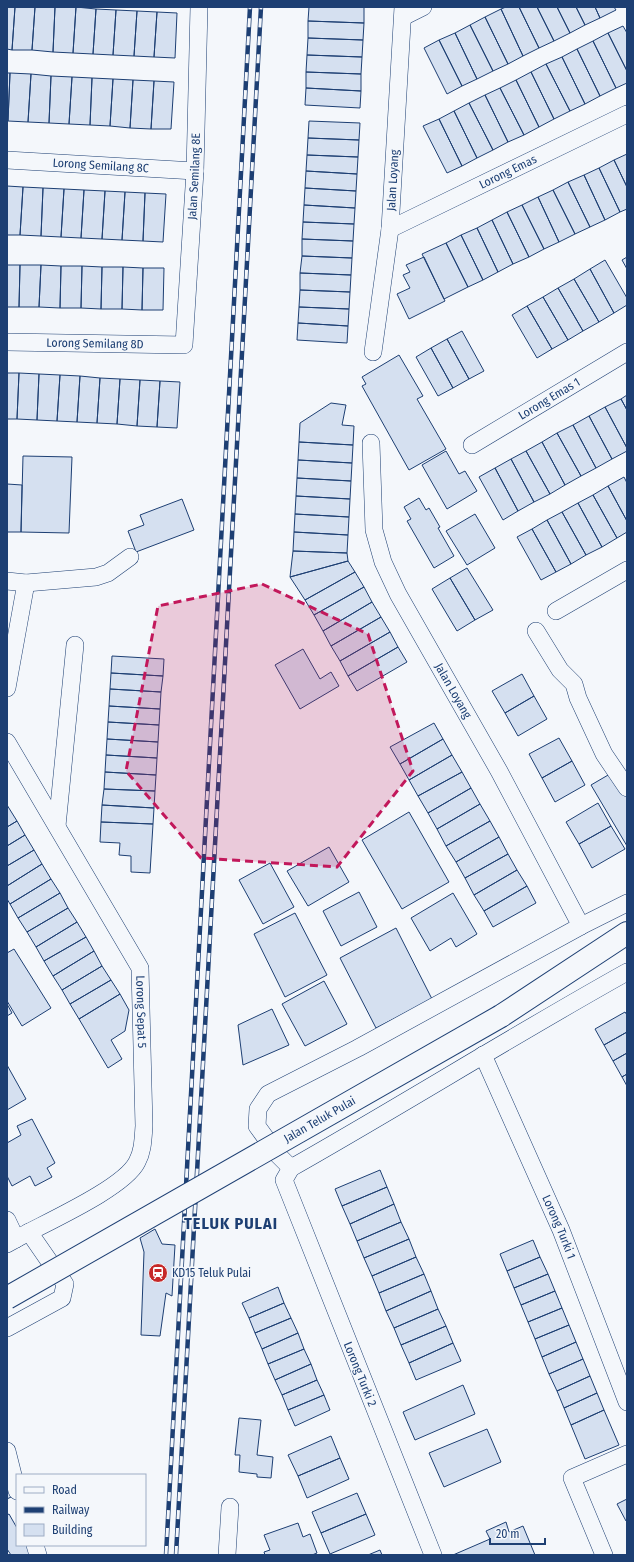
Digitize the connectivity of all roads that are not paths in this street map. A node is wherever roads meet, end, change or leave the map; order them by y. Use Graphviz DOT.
graph roads {
  1 [pos="199,7"];
  2 [pos="422,7"];
  3 [pos="403,12"];
  4 [pos="627,114"];
  5 [pos="7,160"];
  6 [pos="195,171"];
  7 [pos="390,229"];
  8 [pos="7,342"];
  9 [pos="184,345"];
  10 [pos="373,352"];
  11 [pos="627,352"];
  12 [pos="371,443"];
  13 [pos="472,445"];
  14 [pos="130,557"];
  15 [pos="627,570"];
  16 [pos="7,581"];
  17 [pos="26,583"];
  18 [pos="556,611"];
  19 [pos="536,631"];
  20 [pos="75,645"];
  21 [pos="7,688"];
  22 [pos="7,742"];
  23 [pos="627,788"];
  24 [pos="57,826"];
  25 [pos="627,903"];
  26 [pos="581,926"];
  27 [pos="627,933"];
  28 [pos="627,972"];
  29 [pos="483,1056"];
  30 [pos="291,1168"];
  31 [pos="7,1220"];
  32 [pos="17,1238"];
  33 [pos="7,1298"];
  34 [pos="7,1328"];
  35 [pos="627,1402"];
  36 [pos="7,1451"];
  37 [pos="627,1454"];
  38 [pos="16,1486"];
  39 [pos="230,1507"];
  40 [pos="227,1555"];
  41 [pos="433,1555"];
  42 [pos="604,1555"];
  1 -- 6 [label="street, Jalan Semilang 8E"];
  2 -- 3 [label="street"];
  3 -- 7 [label="street, Jalan Loyang"];
  4 -- 7 [label="street, Lorong Emas"];
  5 -- 6 [label="street, Lorong Semilang 8C"];
  6 -- 9 [label="street, Jalan Semilang 8E"];
  7 -- 10 [label="street, Jalan Loyang"];
  8 -- 9 [label="street, Lorong Semilang 8D"];
  11 -- 13 [label="street, Lorong Emas 1"];
  12 -- 26 [label="street, Jalan Loyang"];
  14 -- 17 [label="street"];
  15 -- 18 [label="street"];
  16 -- 17 [label="street"];
  17 -- 21 [label="street"];
  19 -- 23 [label="street"];
  20 -- 24 [label="street"];
  22 -- 24 [label="street, Lorong Sepat 5"];
  24 -- 32 [label="street, Lorong Sepat 5"];
  25 -- 26 [label="street"];
  26 -- 30 [label="street"];
  27 -- 33 [label="main road, Jalan Teluk Pulai, bridge"];
  28 -- 29 [label="street"];
  29 -- 30 [label="street"];
  29 -- 35 [label="street, Lorong Turki 1"];
  30 -- 41 [label="street, Lorong Turki 2"];
  31 -- 32 [label="street"];
  32 -- 34 [label="street"];
  36 -- 38 [label="street"];
  37 -- 42 [label="street"];
  39 -- 40 [label="street"];
}
